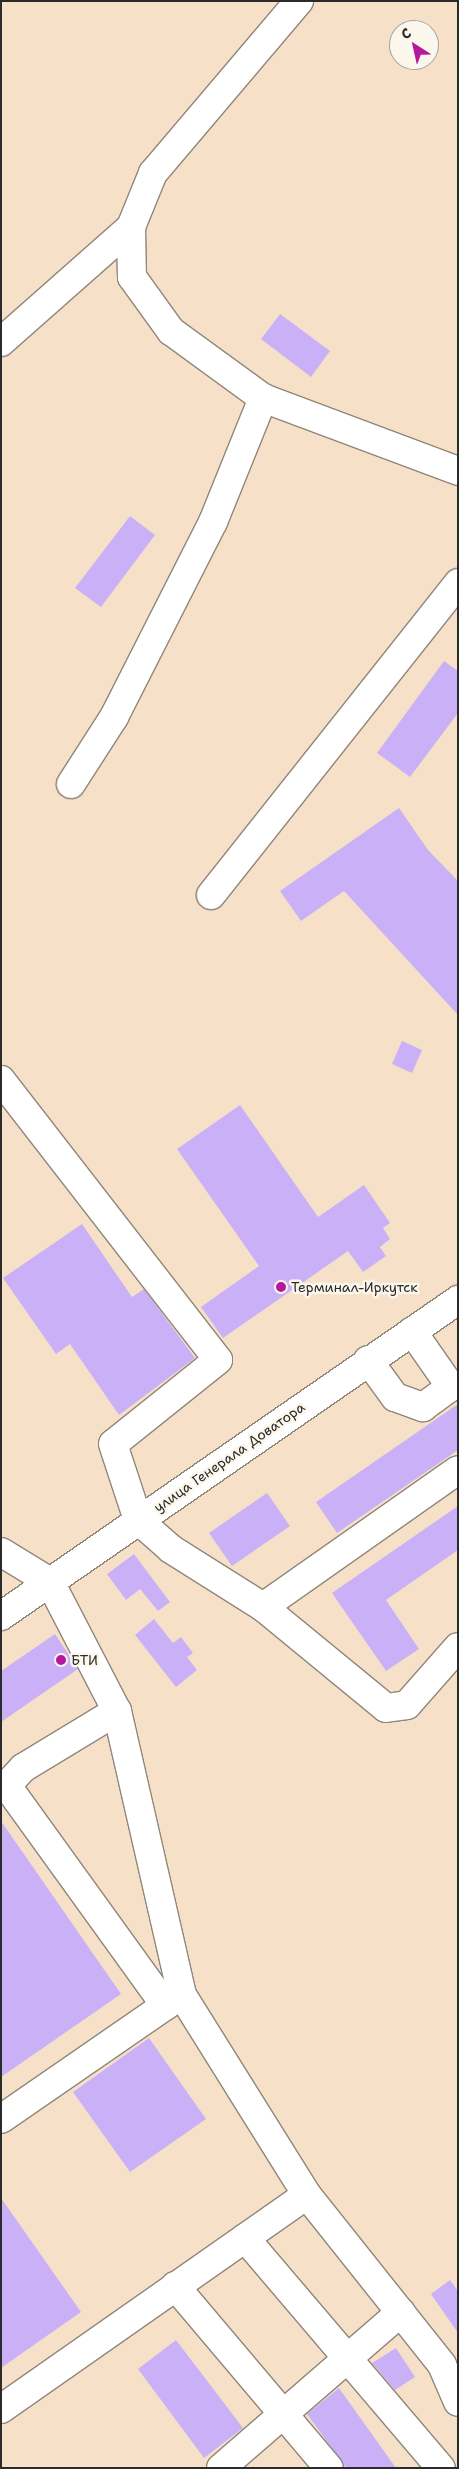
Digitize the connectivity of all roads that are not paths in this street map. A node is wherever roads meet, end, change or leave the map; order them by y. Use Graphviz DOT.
graph roads {
  1 [pos="299,1"];
  2 [pos="132,227"];
  3 [pos="1,342"];
  4 [pos="263,398"];
  5 [pos="458,471"];
  6 [pos="458,583"];
  7 [pos="71,784"];
  8 [pos="212,895"];
  9 [pos="1,1080"];
  10 [pos="458,1300"];
  11 [pos="412,1331"];
  12 [pos="368,1360"];
  13 [pos="458,1470"];
  14 [pos="138,1520"];
  15 [pos="1,1552"];
  16 [pos="50,1582"];
  17 [pos="263,1607"];
  18 [pos="1,1616"];
  19 [pos="458,1646"];
  20 [pos="117,1711"];
  21 [pos="174,2000"];
  22 [pos="1,2119"];
  23 [pos="307,2195"];
  24 [pos="245,2238"];
  25 [pos="176,2286"];
  26 [pos="401,2312"];
  27 [pos="348,2361"];
  28 [pos="458,2402"];
  29 [pos="1,2409"];
  30 [pos="283,2415"];
  31 [pos="221,2468"];
  32 [pos="329,2468"];
  33 [pos="441,2468"];
  1 -- 2 [label="street"];
  2 -- 3 [label="street"];
  2 -- 4 [label="street"];
  4 -- 5 [label="street"];
  4 -- 7 [label="street"];
  6 -- 8 [label="street"];
  9 -- 14 [label="street"];
  10 -- 11 [label="street, улица Генерала Доватора"];
  11 -- 12 [label="street, улица Генерала Доватора"];
  11 -- 12 [label="street"];
  12 -- 14 [label="street, улица Генерала Доватора"];
  13 -- 17 [label="street"];
  14 -- 16 [label="street, улица Генерала Доватора"];
  14 -- 17 [label="street"];
  15 -- 16 [label="street"];
  16 -- 18 [label="street, улица Генерала Доватора"];
  16 -- 20 [label="street"];
  17 -- 19 [label="street"];
  20 -- 21 [label="street"];
  20 -- 21 [label="street"];
  21 -- 22 [label="street"];
  21 -- 23 [label="street"];
  23 -- 24 [label="street"];
  23 -- 26 [label="street"];
  24 -- 25 [label="street"];
  24 -- 27 [label="street"];
  25 -- 29 [label="street"];
  25 -- 30 [label="street"];
  26 -- 27 [label="street"];
  26 -- 28 [label="street"];
  27 -- 30 [label="street"];
  27 -- 33 [label="street"];
  30 -- 31 [label="street"];
  30 -- 32 [label="street"];
}
